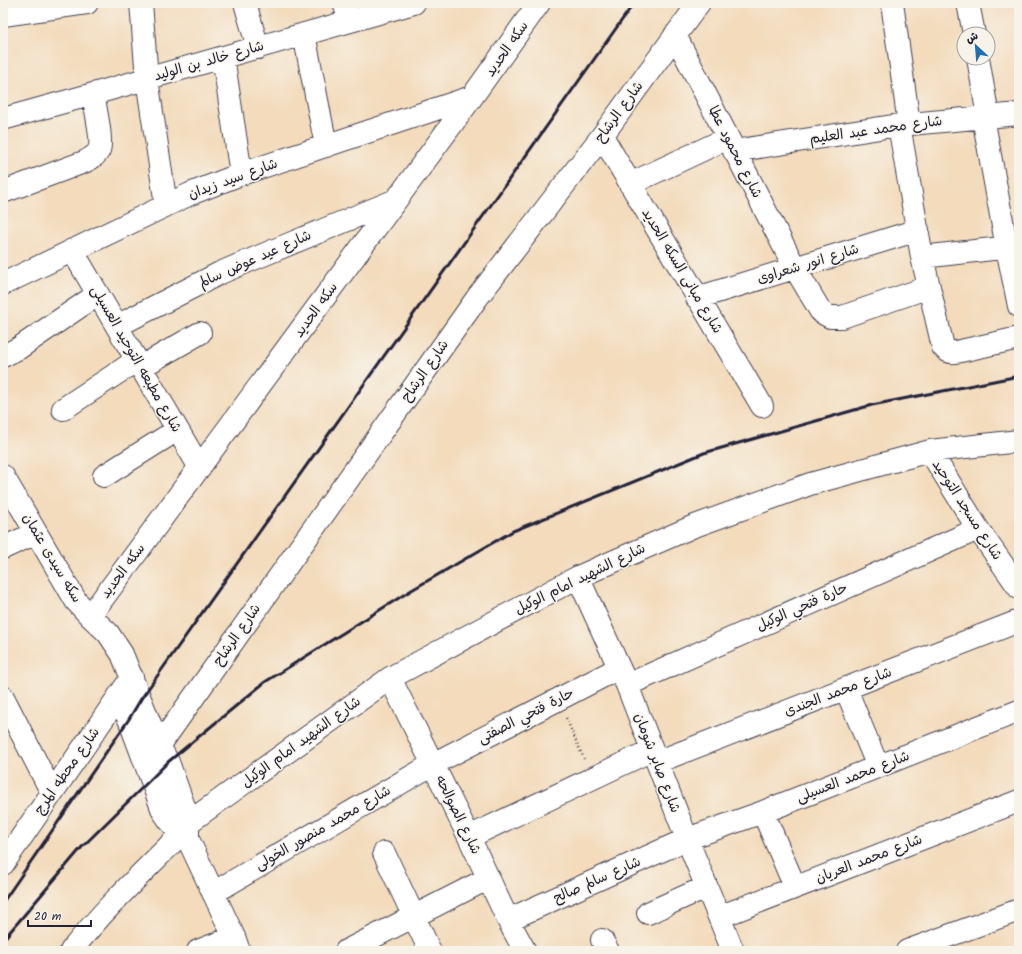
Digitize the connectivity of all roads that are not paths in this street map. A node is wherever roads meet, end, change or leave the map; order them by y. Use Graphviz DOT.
graph roads {
  1 [pos="87,3"];
  2 [pos="141,3"];
  3 [pos="245,3"];
  4 [pos="414,3"];
  5 [pos="539,3"];
  6 [pos="699,3"];
  7 [pos="892,3"];
  8 [pos="968,3"];
  9 [pos="347,12"];
  10 [pos="3,15"];
  11 [pos="972,26"];
  12 [pos="304,34"];
  13 [pos="675,35"];
  14 [pos="258,48"];
  15 [pos="223,58"];
  16 [pos="979,66"];
  17 [pos="147,79"];
  18 [pos="92,94"];
  19 [pos="472,97"];
  20 [pos="1019,114"];
  21 [pos="985,117"];
  22 [pos="3,119"];
  23 [pos="904,124"];
  24 [pos="602,136"];
  25 [pos="731,144"];
  26 [pos="326,146"];
  27 [pos="241,174"];
  28 [pos="630,184"];
  29 [pos="3,192"];
  30 [pos="397,200"];
  31 [pos="166,205"];
  32 [pos="918,230"];
  33 [pos="1013,247"];
  34 [pos="72,250"];
  35 [pos="922,258"];
  36 [pos="795,268"];
  37 [pos="3,284"];
  38 [pos="929,287"];
  39 [pos="98,294"];
  40 [pos="698,298"];
  41 [pos="1019,306"];
  42 [pos="117,326"];
  43 [pos="200,333"];
  44 [pos="1019,338"];
  45 [pos="3,356"];
  46 [pos="139,364"];
  47 [pos="762,406"];
  48 [pos="63,409"];
  49 [pos="177,430"];
  50 [pos="1019,441"];
  51 [pos="930,451"];
  52 [pos="200,468"];
  53 [pos="3,476"];
  54 [pos="104,476"];
  55 [pos="978,529"];
  56 [pos="36,533"];
  57 [pos="3,548"];
  58 [pos="578,577"];
  59 [pos="1019,588"];
  60 [pos="90,616"];
  61 [pos="1019,621"];
  62 [pos="623,676"];
  63 [pos="132,677"];
  64 [pos="390,678"];
  65 [pos="846,689"];
  66 [pos="3,697"];
  67 [pos="118,697"];
  68 [pos="1019,711"];
  69 [pos="159,746"];
  70 [pos="654,756"];
  71 [pos="433,764"];
  72 [pos="878,767"];
  73 [pos="52,793"];
  74 [pos="1019,801"];
  75 [pos="763,812"];
  76 [pos="186,832"];
  77 [pos="469,837"];
  78 [pos="687,839"];
  79 [pos="384,854"];
  80 [pos="3,864"];
  81 [pos="489,878"];
  82 [pos="706,887"];
  83 [pos="795,887"];
  84 [pos="213,893"];
  85 [pos="1019,910"];
  86 [pos="648,913"];
  87 [pos="414,917"];
  88 [pos="719,917"];
  89 [pos="508,920"];
  90 [pos="236,944"];
  91 [pos="71,951"];
  92 [pos="198,951"];
  93 [pos="346,951"];
  94 [pos="430,951"];
  95 [pos="525,951"];
  96 [pos="733,951"];
  97 [pos="907,951"];
  1 -- 10 [label="street"];
  2 -- 17 [label="street"];
  3 -- 14 [label="street"];
  4 -- 9 [label="street, شارع خالد بن الوليد"];
  5 -- 19 [label="street, سكه الحديد"];
  6 -- 13 [label="street, شارع الرشاح"];
  7 -- 23 [label="street"];
  8 -- 11 [label="street"];
  9 -- 12 [label="street, شارع خالد بن الوليد"];
  12 -- 14 [label="street, شارع خالد بن الوليد"];
  12 -- 26 [label="street"];
  13 -- 24 [label="street, شارع الرشاح"];
  13 -- 25 [label="street, شارع محمود عطا"];
  14 -- 15 [label="street, شارع خالد بن الوليد"];
  15 -- 17 [label="street, شارع خالد بن الوليد"];
  15 -- 27 [label="street"];
  16 -- 21 [label="street"];
  17 -- 18 [label="street, شارع خالد بن الوليد"];
  17 -- 31 [label="street"];
  18 -- 22 [label="street, شارع خالد بن الوليد"];
  18 -- 29 [label="street"];
  19 -- 26 [label="street, شارع سيد زيدان"];
  19 -- 30 [label="street, سكه الحديد"];
  20 -- 21 [label="street, شارع محمد عبد العليم"];
  21 -- 23 [label="street, شارع محمد عبد العليم"];
  21 -- 33 [label="street"];
  23 -- 25 [label="street, شارع محمد عبد العليم"];
  23 -- 32 [label="street"];
  24 -- 28 [label="street, شارع مبانى السكه الحديد"];
  24 -- 69 [label="street, شارع الرشاح"];
  25 -- 28 [label="street, شارع محمد عبد العليم"];
  25 -- 36 [label="street, شارع محمود عطا"];
  26 -- 27 [label="street, شارع سيد زيدان"];
  27 -- 31 [label="street, شارع سيد زيدان"];
  28 -- 40 [label="street, شارع مبانى السكه الحديد"];
  30 -- 42 [label="street, شارع عيد عوض سالم"];
  30 -- 52 [label="street, سكه الحديد"];
  31 -- 34 [label="street, شارع سيد زيدان"];
  32 -- 35 [label="street"];
  32 -- 36 [label="street, شارع انور شعراوى"];
  33 -- 35 [label="street"];
  33 -- 41 [label="street"];
  34 -- 37 [label="street, شارع سيد زيدان"];
  34 -- 39 [label="street, شارع مطبعه التوحيد العسيلى"];
  35 -- 38 [label="street"];
  36 -- 38 [label="street, شارع محمود عطا"];
  36 -- 40 [label="street, شارع انور شعراوى"];
  38 -- 44 [label="street"];
  39 -- 42 [label="street, شارع مطبعه التوحيد العسيلى"];
  39 -- 45 [label="street"];
  40 -- 47 [label="street, شارع مبانى السكه الحديد"];
  42 -- 46 [label="street, شارع مطبعه التوحيد العسيلى"];
  43 -- 46 [label="street"];
  46 -- 48 [label="street"];
  46 -- 49 [label="street, شارع مطبعه التوحيد العسيلى"];
  49 -- 52 [label="street, شارع مطبعه التوحيد العسيلى"];
  49 -- 54 [label="street"];
  50 -- 51 [label="street, شارع الشهيد امام الوكيل"];
  51 -- 55 [label="street, شارع مسجد التوحيد"];
  51 -- 58 [label="street, شارع الشهيد امام الوكيل"];
  52 -- 60 [label="street, سكه الحديد"];
  53 -- 56 [label="street, سكه سيدى عثمان"];
  55 -- 59 [label="street, شارع مسجد التوحيد"];
  55 -- 62 [label="street, حارة فتحي الوكيل"];
  56 -- 57 [label="street"];
  56 -- 60 [label="street, سكه سيدى عثمان"];
  58 -- 62 [label="street, شارع صابر شومان"];
  58 -- 64 [label="street, شارع الشهيد امام الوكيل"];
  60 -- 63 [label="street, سكه سيدى عثمان"];
  61 -- 65 [label="street, شارع محمد الجندى"];
  62 -- 70 [label="street, شارع صابر شومان"];
  62 -- 71 [label="street, حارة فتحي الصفتى"];
  63 -- 67 [label="street, شارع محطه المرج"];
  63 -- 69 [label="street, سكه سيدى عثمان"];
  64 -- 71 [label="street, شارع الصوالحه"];
  64 -- 76 [label="street, شارع الشهيد امام الوكيل"];
  65 -- 70 [label="street, شارع محمد الجندى"];
  65 -- 72 [label="street"];
  66 -- 73 [label="street"];
  67 -- 73 [label="street, شارع محطه المرج"];
  67 -- 76 [label="street"];
  68 -- 72 [label="street, شارع محمد العسيلى"];
  69 -- 76 [label="street, سكه سيدى عثمان"];
  70 -- 77 [label="street, شارع محمد الجندى"];
  70 -- 78 [label="street, شارع صابر شومان"];
  71 -- 77 [label="street, شارع الصوالحه"];
  71 -- 84 [label="street, شارع محمد منصور الخولى"];
  72 -- 75 [label="street, شارع محمد العسيلى"];
  73 -- 80 [label="street, شارع محطه المرج"];
  74 -- 83 [label="street, شارع محمد العريان"];
  75 -- 78 [label="street, شارع محمد العسيلى"];
  75 -- 83 [label="street"];
  76 -- 84 [label="street"];
  76 -- 91 [label="street, شارع الشهيد امام الوكيل"];
  77 -- 81 [label="street, شارع الصوالحه"];
  78 -- 82 [label="street, شارع صابر شومان"];
  78 -- 89 [label="street, شارع سالم صالح"];
  79 -- 87 [label="street"];
  81 -- 87 [label="street"];
  81 -- 89 [label="street, شارع الصوالحه"];
  82 -- 86 [label="street"];
  82 -- 88 [label="street, شارع صابر شومان"];
  83 -- 88 [label="street, شارع محمد العريان"];
  84 -- 90 [label="street"];
  85 -- 97 [label="street"];
  87 -- 93 [label="street"];
  87 -- 94 [label="street"];
  88 -- 96 [label="street, شارع صابر شومان"];
  89 -- 95 [label="street, شارع الصوالحه"];
  90 -- 92 [label="street"];
}
